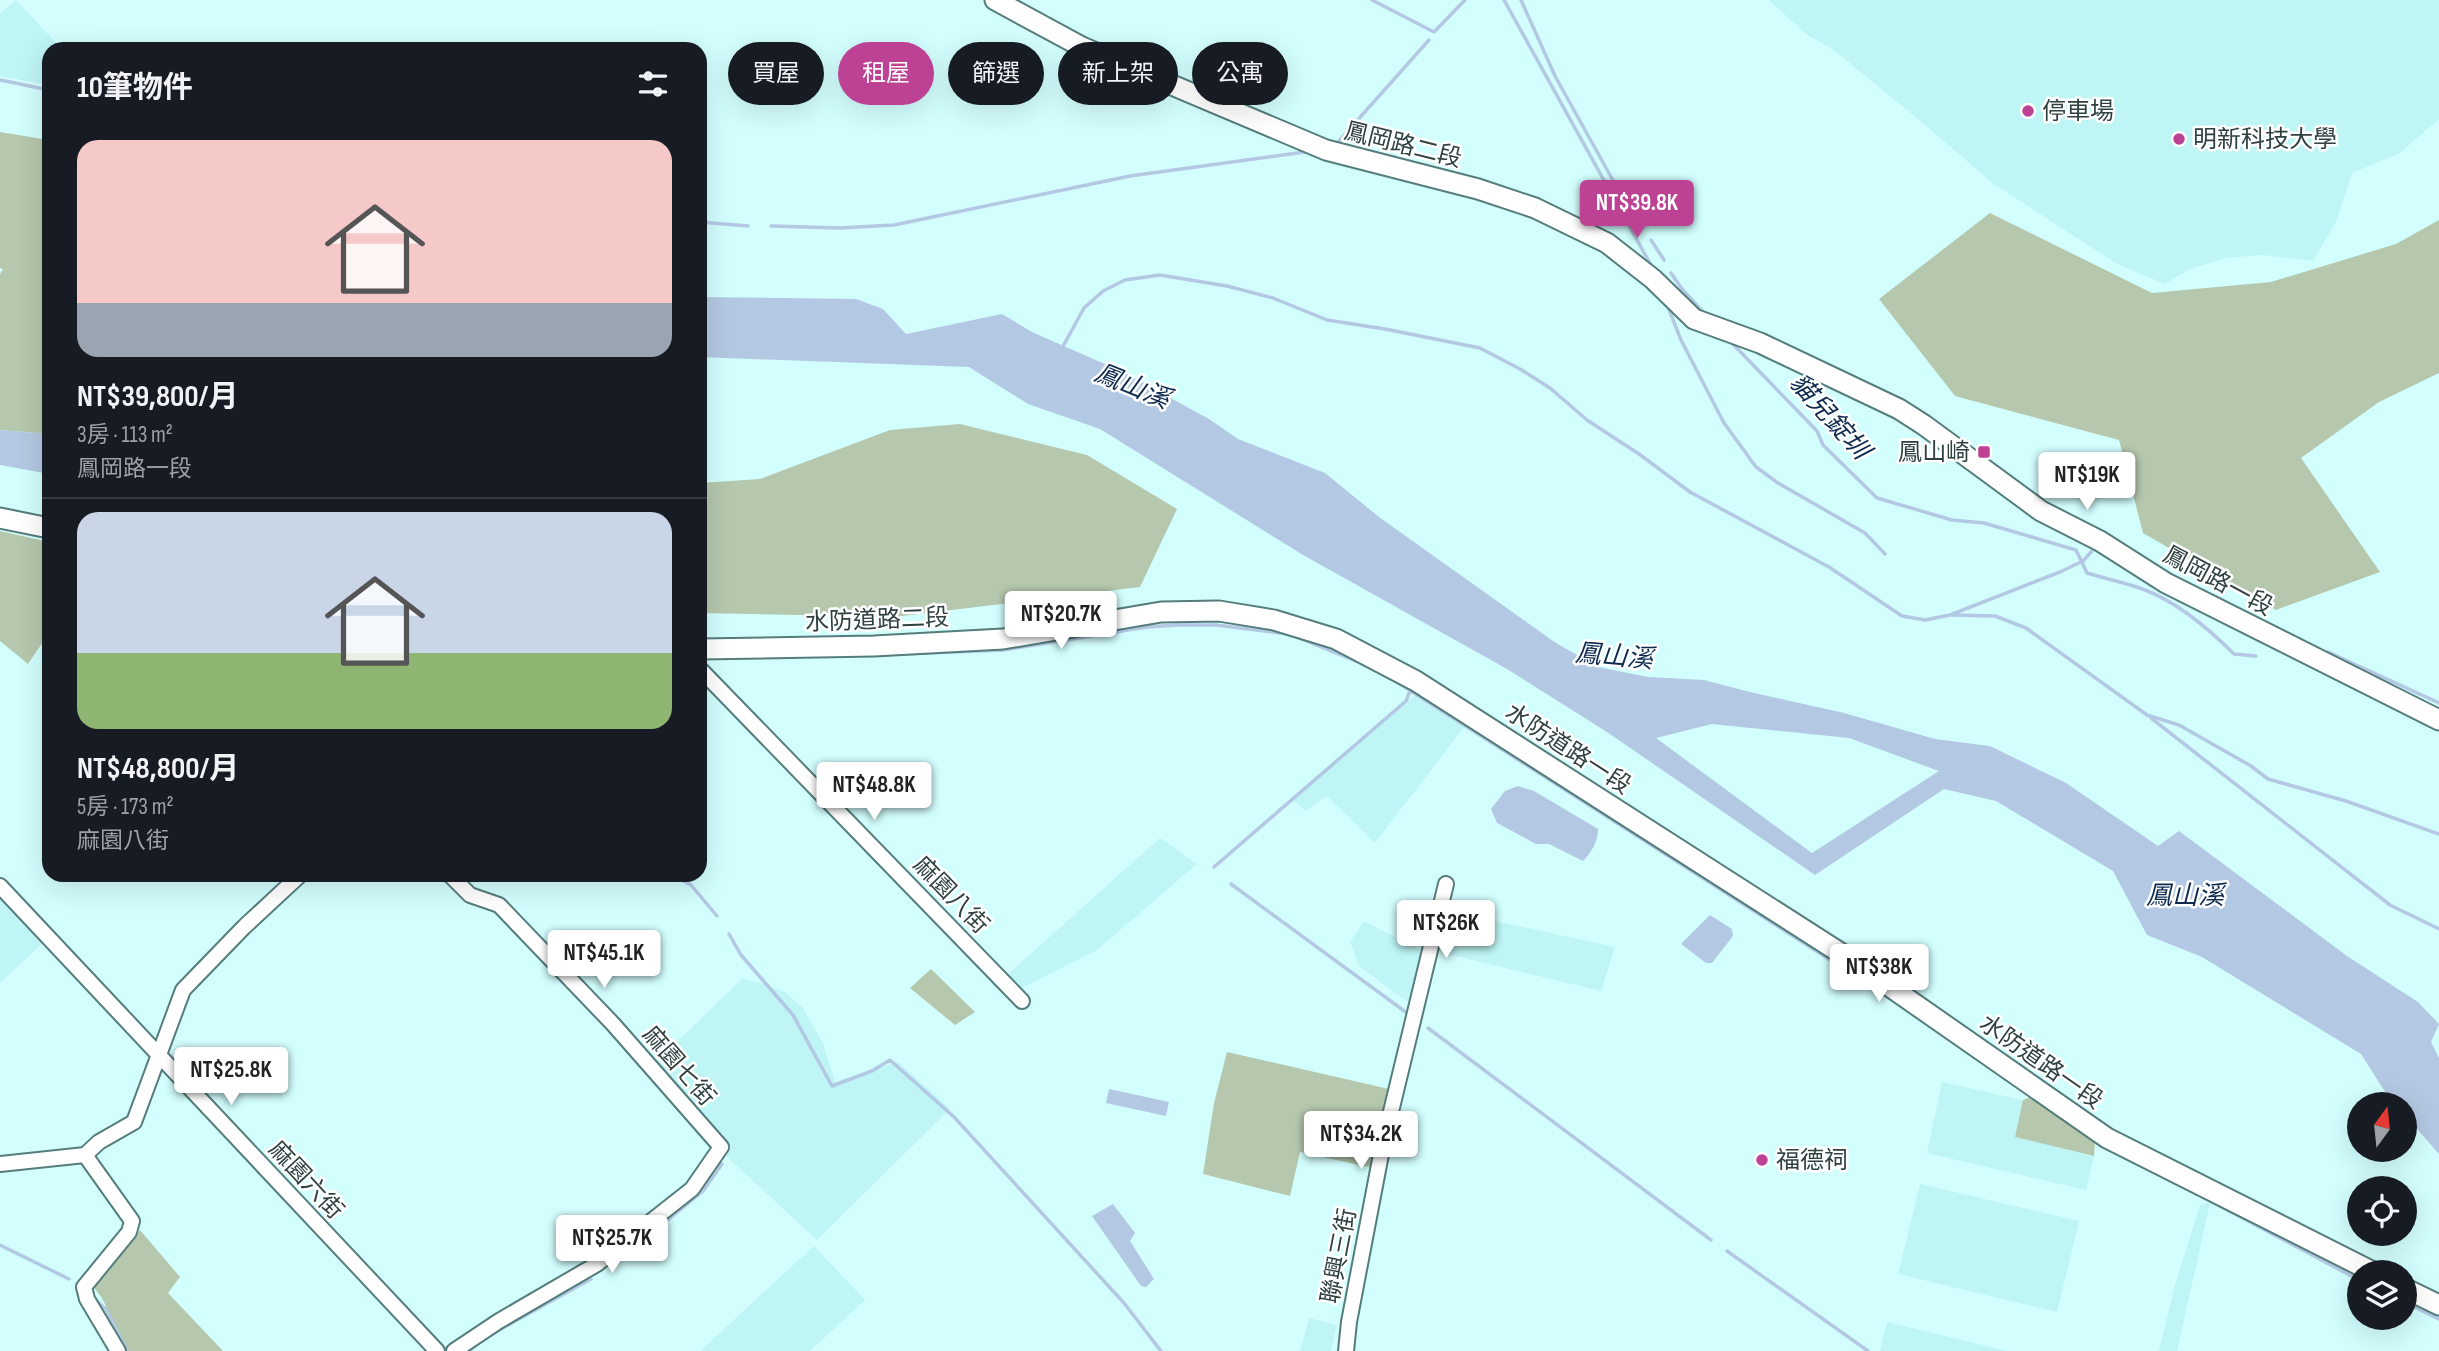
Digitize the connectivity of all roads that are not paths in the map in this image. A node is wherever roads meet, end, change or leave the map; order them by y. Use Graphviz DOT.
graph roads {
  1 [pos="995,0"];
  2 [pos="1535,208"];
  3 [pos="0,518"];
  4 [pos="42,527"];
  5 [pos="707,649"];
  6 [pos="707,676"];
  7 [pos="1416,681"];
  8 [pos="2439,720"];
  9 [pos="292,882"];
  10 [pos="457,882"];
  11 [pos="1446,884"];
  12 [pos="0,886"];
  13 [pos="1022,1002"];
  14 [pos="159,1057"];
  15 [pos="85,1155"];
  16 [pos="0,1164"];
  17 [pos="2349,1260"];
  18 [pos="2417,1294"];
  19 [pos="2439,1305"];
  20 [pos="118,1351"];
  21 [pos="437,1351"];
  22 [pos="454,1351"];
  23 [pos="1346,1351"];
  1 -- 2 [label="street, 鳳岡路二段"];
  2 -- 8 [label="street, 鳳岡路一段"];
  3 -- 4 [label="street"];
  5 -- 7 [label="street, 水防道路二段"];
  6 -- 13 [label="street, 麻園八街"];
  7 -- 17 [label="street, 水防道路一段"];
  9 -- 14 [label="street"];
  10 -- 22 [label="street, 麻園七街"];
  11 -- 23 [label="street, 聯興三街"];
  12 -- 14 [label="street, 麻園六街"];
  14 -- 15 [label="street"];
  14 -- 21 [label="street, 麻園六街"];
  15 -- 16 [label="street"];
  15 -- 20 [label="street"];
  18 -- 19 [label="street"];
}
